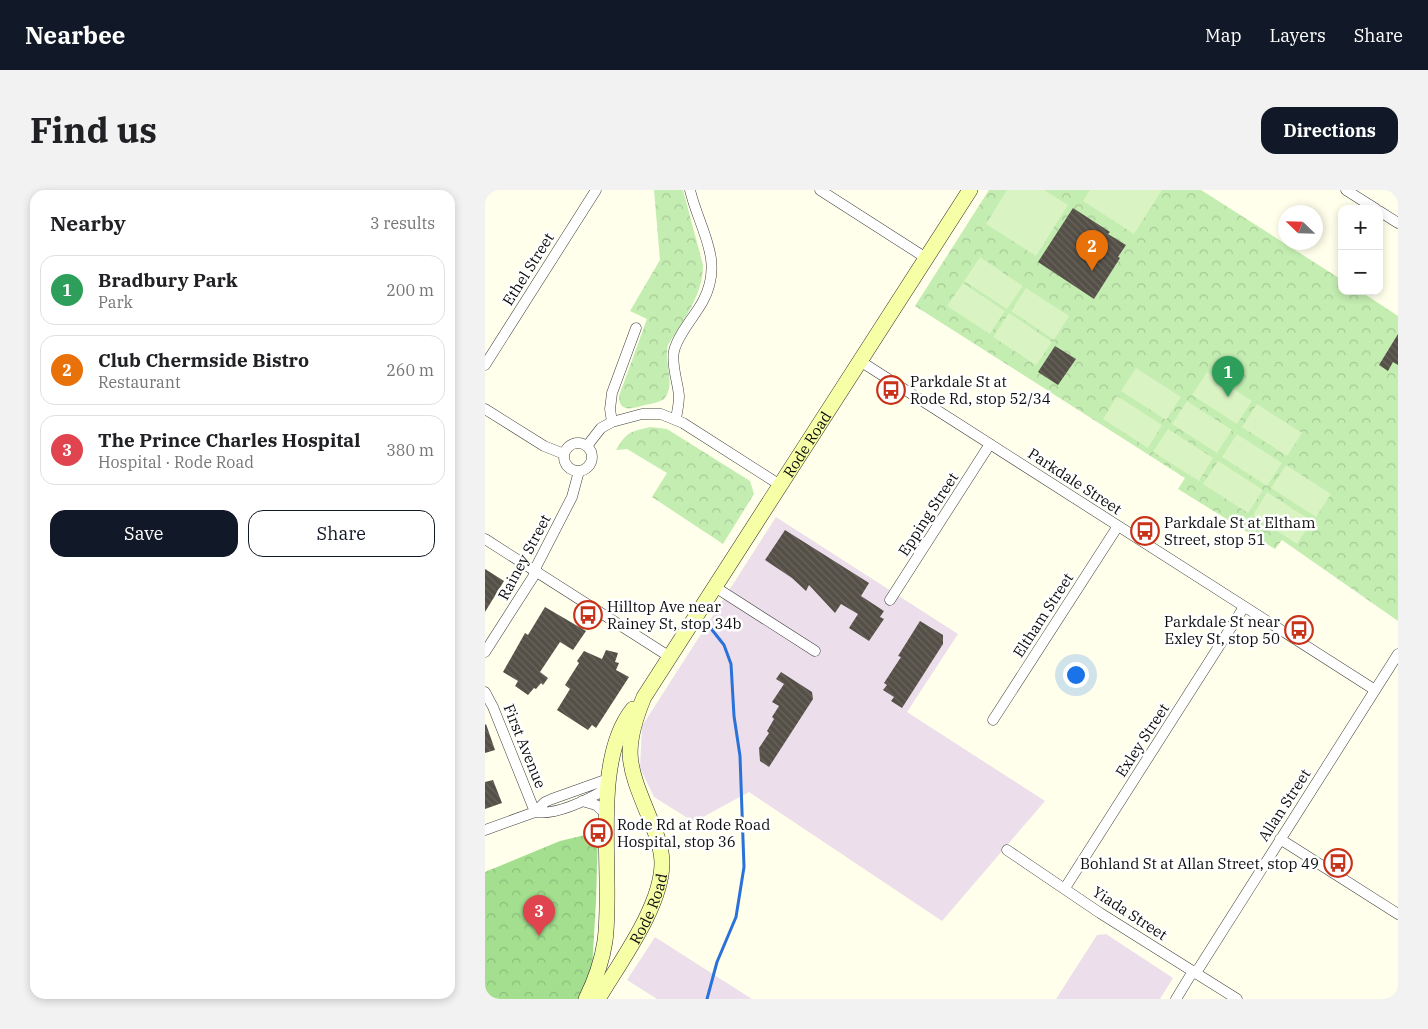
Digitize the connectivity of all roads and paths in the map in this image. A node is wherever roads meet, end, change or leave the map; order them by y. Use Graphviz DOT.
graph roads {
  1 [pos="596,190"];
  2 [pos="690,190"];
  3 [pos="820,190"];
  4 [pos="970,190"];
  5 [pos="1346,190"];
  6 [pos="1370,205"];
  7 [pos="1383,213"];
  8 [pos="1398,222"];
  9 [pos="926,258"];
  10 [pos="636,328"];
  11 [pos="860,361"];
  12 [pos="485,365"];
  13 [pos="485,409"];
  14 [pos="676,419"];
  15 [pos="612,422"];
  16 [pos="990,444"];
  17 [pos="587,446"];
  18 [pos="564,454"];
  19 [pos="579,471"];
  20 [pos="780,485"];
  21 [pos="1118,526"];
  22 [pos="485,539"];
  23 [pos="535,572"];
  24 [pos="715,587"];
  25 [pos="890,600"];
  26 [pos="1244,607"];
  27 [pos="815,651"];
  28 [pos="485,652"];
  29 [pos="1398,654"];
  30 [pos="670,657"];
  31 [pos="1375,690"];
  32 [pos="485,692"];
  33 [pos="644,697"];
  34 [pos="993,720"];
  35 [pos="633,727"];
  36 [pos="611,783"];
  37 [pos="582,802"];
  38 [pos="645,807"];
  39 [pos="535,812"];
  40 [pos="607,815"];
  41 [pos="485,830"];
  42 [pos="1280,839"];
  43 [pos="1007,850"];
  44 [pos="1065,888"];
  45 [pos="1398,914"];
  46 [pos="1195,972"];
  47 [pos="586,999"];
  48 [pos="598,999"];
  49 [pos="1176,999"];
  50 [pos="1237,999"];
  1 -- 12 [label="street, Ethel Street"];
  2 -- 14 [label="street"];
  3 -- 9 [label="street"];
  4 -- 9 [label="main road, Rode Road"];
  5 -- 6 [label="street"];
  7 -- 8 [label="street"];
  9 -- 11 [label="main road, Rode Road"];
  10 -- 15 [label="street"];
  11 -- 16 [label="street, Parkdale Street"];
  11 -- 20 [label="main road, Rode Road"];
  13 -- 18 [label="street"];
  14 -- 15 [label="street"];
  14 -- 20 [label="street"];
  15 -- 17 [label="street"];
  16 -- 21 [label="street, Parkdale Street"];
  16 -- 25 [label="street, Epping Street"];
  17 -- 18 [label="street"];
  17 -- 19 [label="street"];
  18 -- 19 [label="street"];
  19 -- 23 [label="street, Rainey Street"];
  20 -- 24 [label="main road, Rode Road"];
  21 -- 26 [label="street, Parkdale Street"];
  21 -- 34 [label="street, Eltham Street"];
  22 -- 23 [label="street"];
  23 -- 28 [label="street, Rainey Street"];
  23 -- 30 [label="street"];
  24 -- 27 [label="street"];
  24 -- 30 [label="main road, Rode Road"];
  26 -- 31 [label="street, Parkdale Street"];
  26 -- 44 [label="street, Exley Street"];
  29 -- 31 [label="street, Allan Street"];
  30 -- 33 [label="main road, Rode Road"];
  31 -- 42 [label="street, Allan Street"];
  32 -- 39 [label="street, First Avenue"];
  33 -- 35 [label="main road, Rode Road"];
  33 -- 36 [label="main road, Rode Road"];
  35 -- 36 [label="main road"];
  35 -- 38 [label="main road, Rode Road"];
  36 -- 37 [label="street"];
  36 -- 38 [label="main road"];
  36 -- 39 [label="street"];
  36 -- 40 [label="main road, Rode Road"];
  37 -- 39 [label="street"];
  37 -- 40 [label="street"];
  38 -- 48 [label="main road, Rode Road"];
  39 -- 41 [label="street"];
  40 -- 47 [label="main road, Rode Road"];
  42 -- 45 [label="street"];
  42 -- 46 [label="street, Allan Street"];
  43 -- 44 [label="street, Yiada Street"];
  44 -- 46 [label="street, Yiada Street"];
  46 -- 49 [label="street, Allan Street"];
  46 -- 50 [label="street, Yiada Street"];
}
